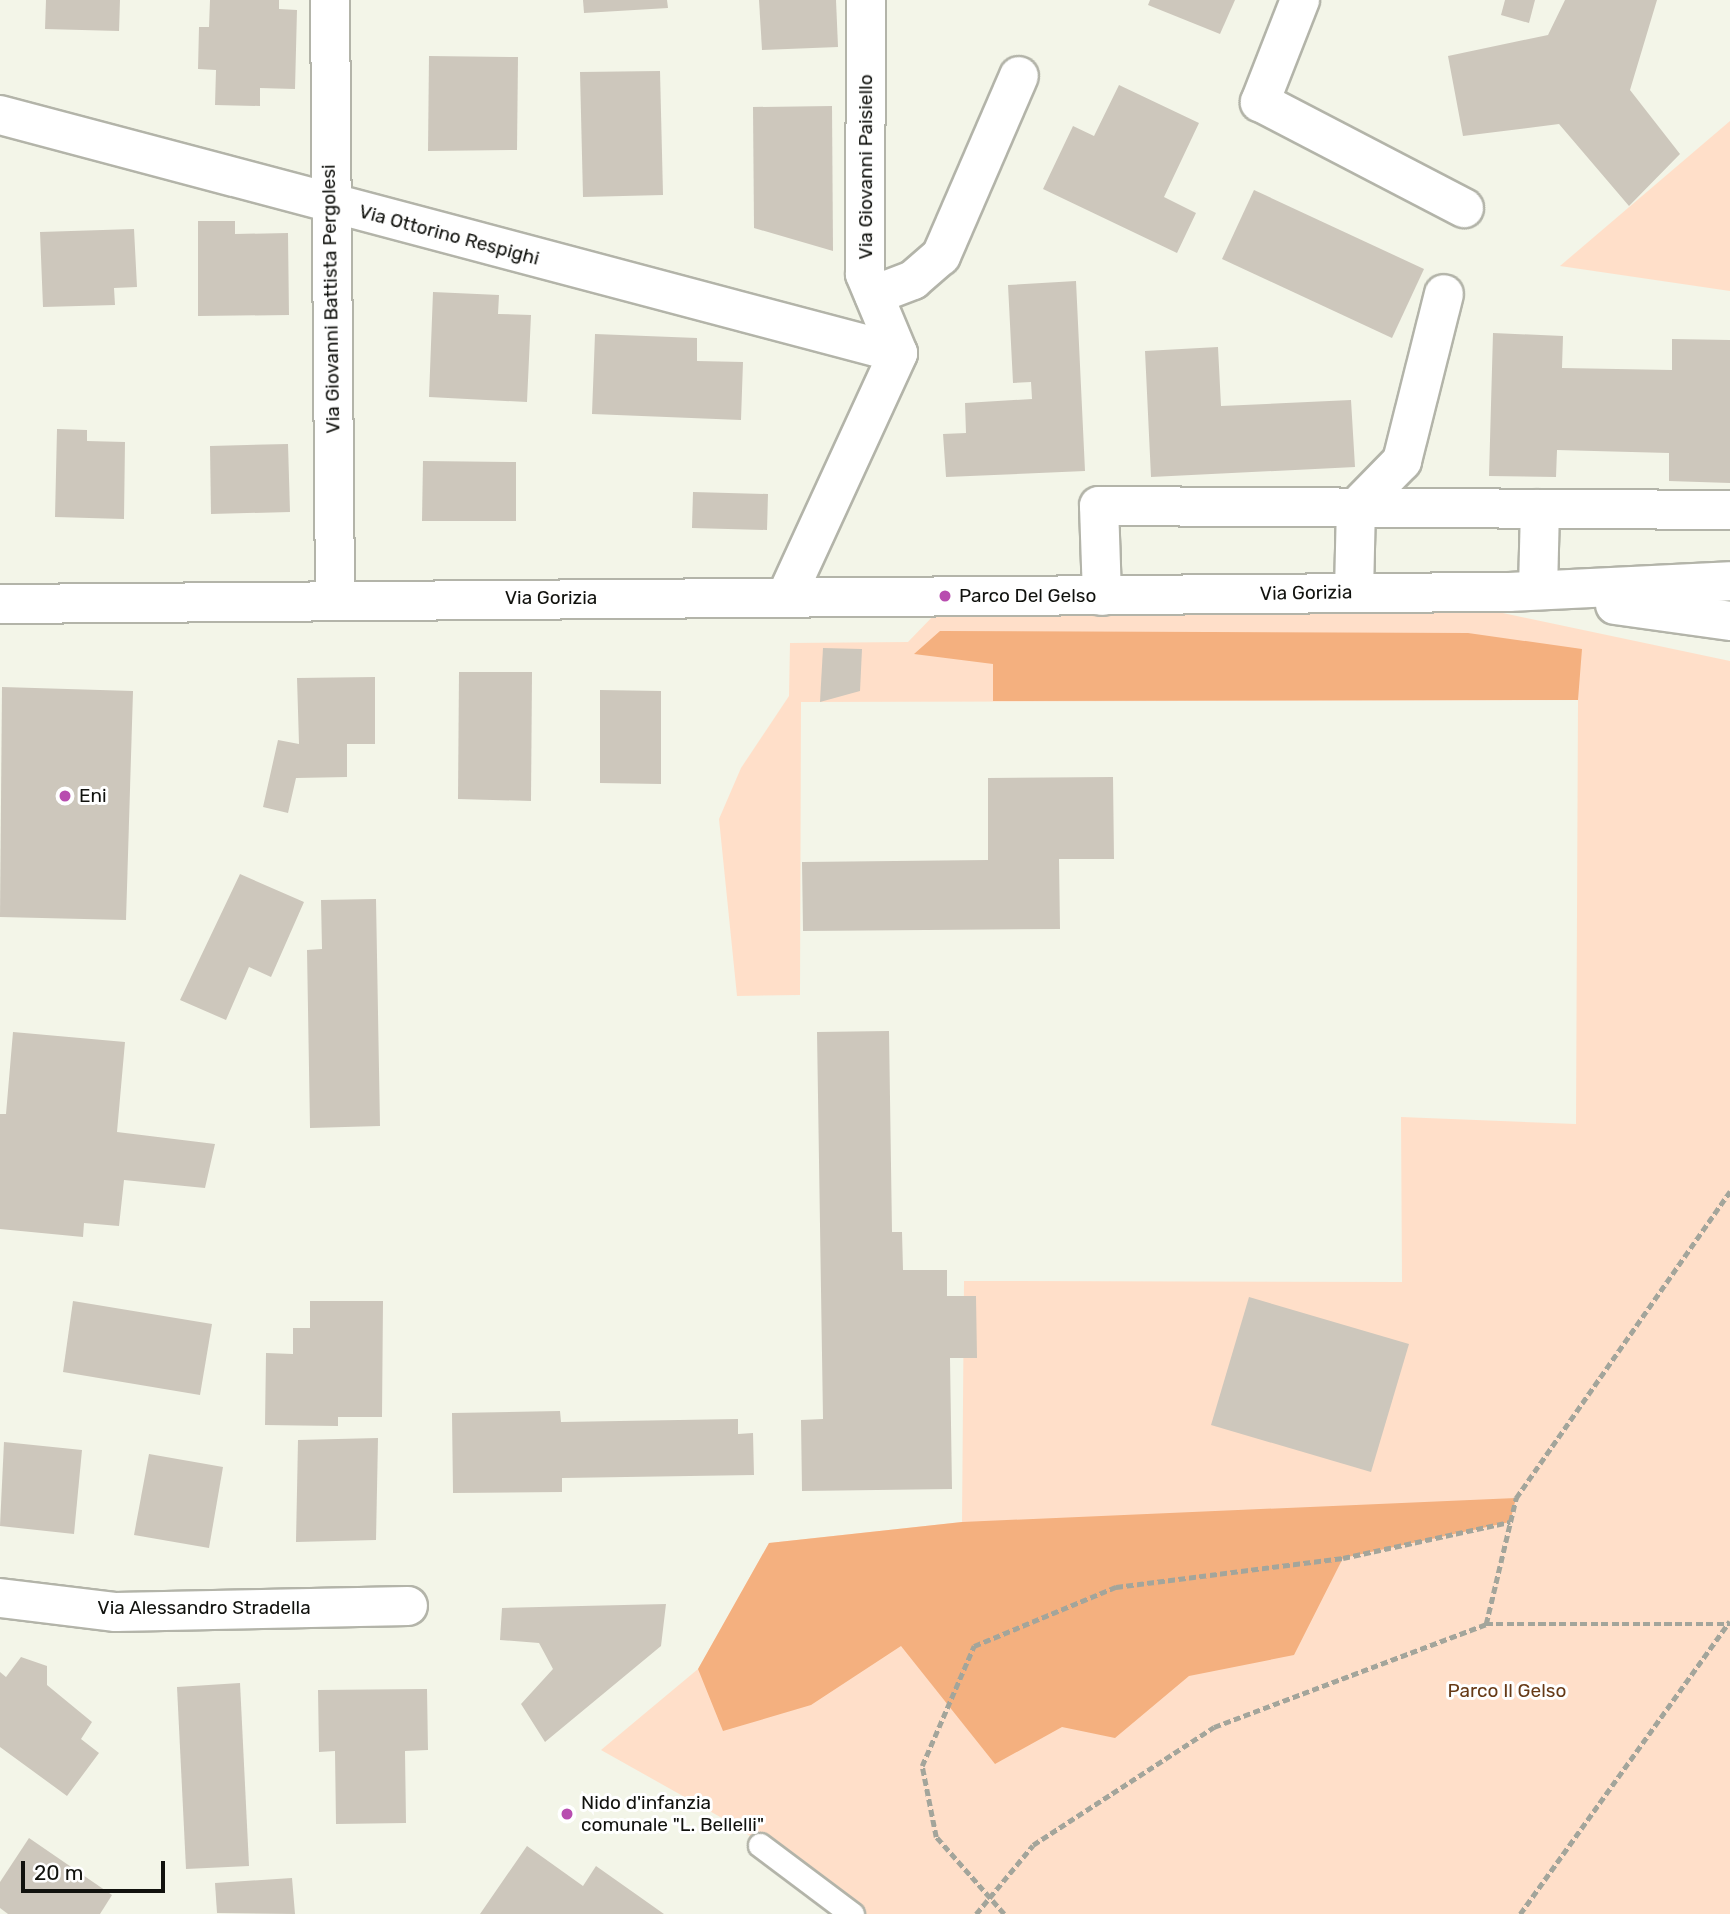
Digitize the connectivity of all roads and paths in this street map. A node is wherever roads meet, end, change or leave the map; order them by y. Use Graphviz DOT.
graph roads {
  1 [pos="330,0"];
  2 [pos="866,0"];
  3 [pos="1300,0"];
  4 [pos="1019,76"];
  5 [pos="0,115"];
  6 [pos="329,204"];
  7 [pos="1464,208"];
  8 [pos="1444,294"];
  9 [pos="874,296"];
  10 [pos="898,353"];
  11 [pos="1356,508"];
  12 [pos="1540,509"];
  13 [pos="1730,510"];
  14 [pos="1730,581"];
  15 [pos="1524,591"];
  16 [pos="1354,593"];
  17 [pos="1102,596"];
  18 [pos="786,597"];
  19 [pos="335,598"];
  20 [pos="0,604"];
  21 [pos="1730,621"];
  22 [pos="1730,1191"];
  23 [pos="1510,1522"];
  24 [pos="0,1598"];
  25 [pos="408,1606"];
  26 [pos="1486,1623"];
  27 [pos="1728,1623"];
  28 [pos="760,1845"];
  29 [pos="991,1896"];
  30 [pos="852,1914"];
  31 [pos="976,1914"];
  32 [pos="1004,1914"];
  33 [pos="1520,1914"];
  1 -- 6 [label="street, Via Giovanni Battista Pergolesi"];
  2 -- 9 [label="street, Via Giovanni Paisiello"];
  3 -- 7 [label="street"];
  4 -- 9 [label="street"];
  5 -- 6 [label="street, Via Ottorino Respighi"];
  6 -- 10 [label="street, Via Ottorino Respighi"];
  6 -- 19 [label="street, Via Giovanni Battista Pergolesi"];
  8 -- 11 [label="street"];
  9 -- 10 [label="street, Via Giovanni Paisiello"];
  10 -- 18 [label="street"];
  11 -- 12 [label="street"];
  11 -- 16 [label="street"];
  11 -- 17 [label="street"];
  12 -- 13 [label="street"];
  12 -- 15 [label="street"];
  14 -- 15 [label="street, Via Gorizia"];
  15 -- 16 [label="street, Via Gorizia"];
  15 -- 21 [label="street, Via Gorizia"];
  16 -- 17 [label="street, Via Gorizia"];
  17 -- 18 [label="street, Via Gorizia"];
  18 -- 19 [label="street, Via Gorizia"];
  19 -- 20 [label="street, Via Gorizia"];
  22 -- 23 [label="path"];
  23 -- 26 [label="path"];
  23 -- 29 [label="path"];
  24 -- 25 [label="street, Via Alessandro Stradella"];
  26 -- 27 [label="path"];
  26 -- 29 [label="path"];
  27 -- 33 [label="path"];
  28 -- 30 [label="lane"];
  29 -- 31 [label="path"];
  29 -- 32 [label="path"];
}
